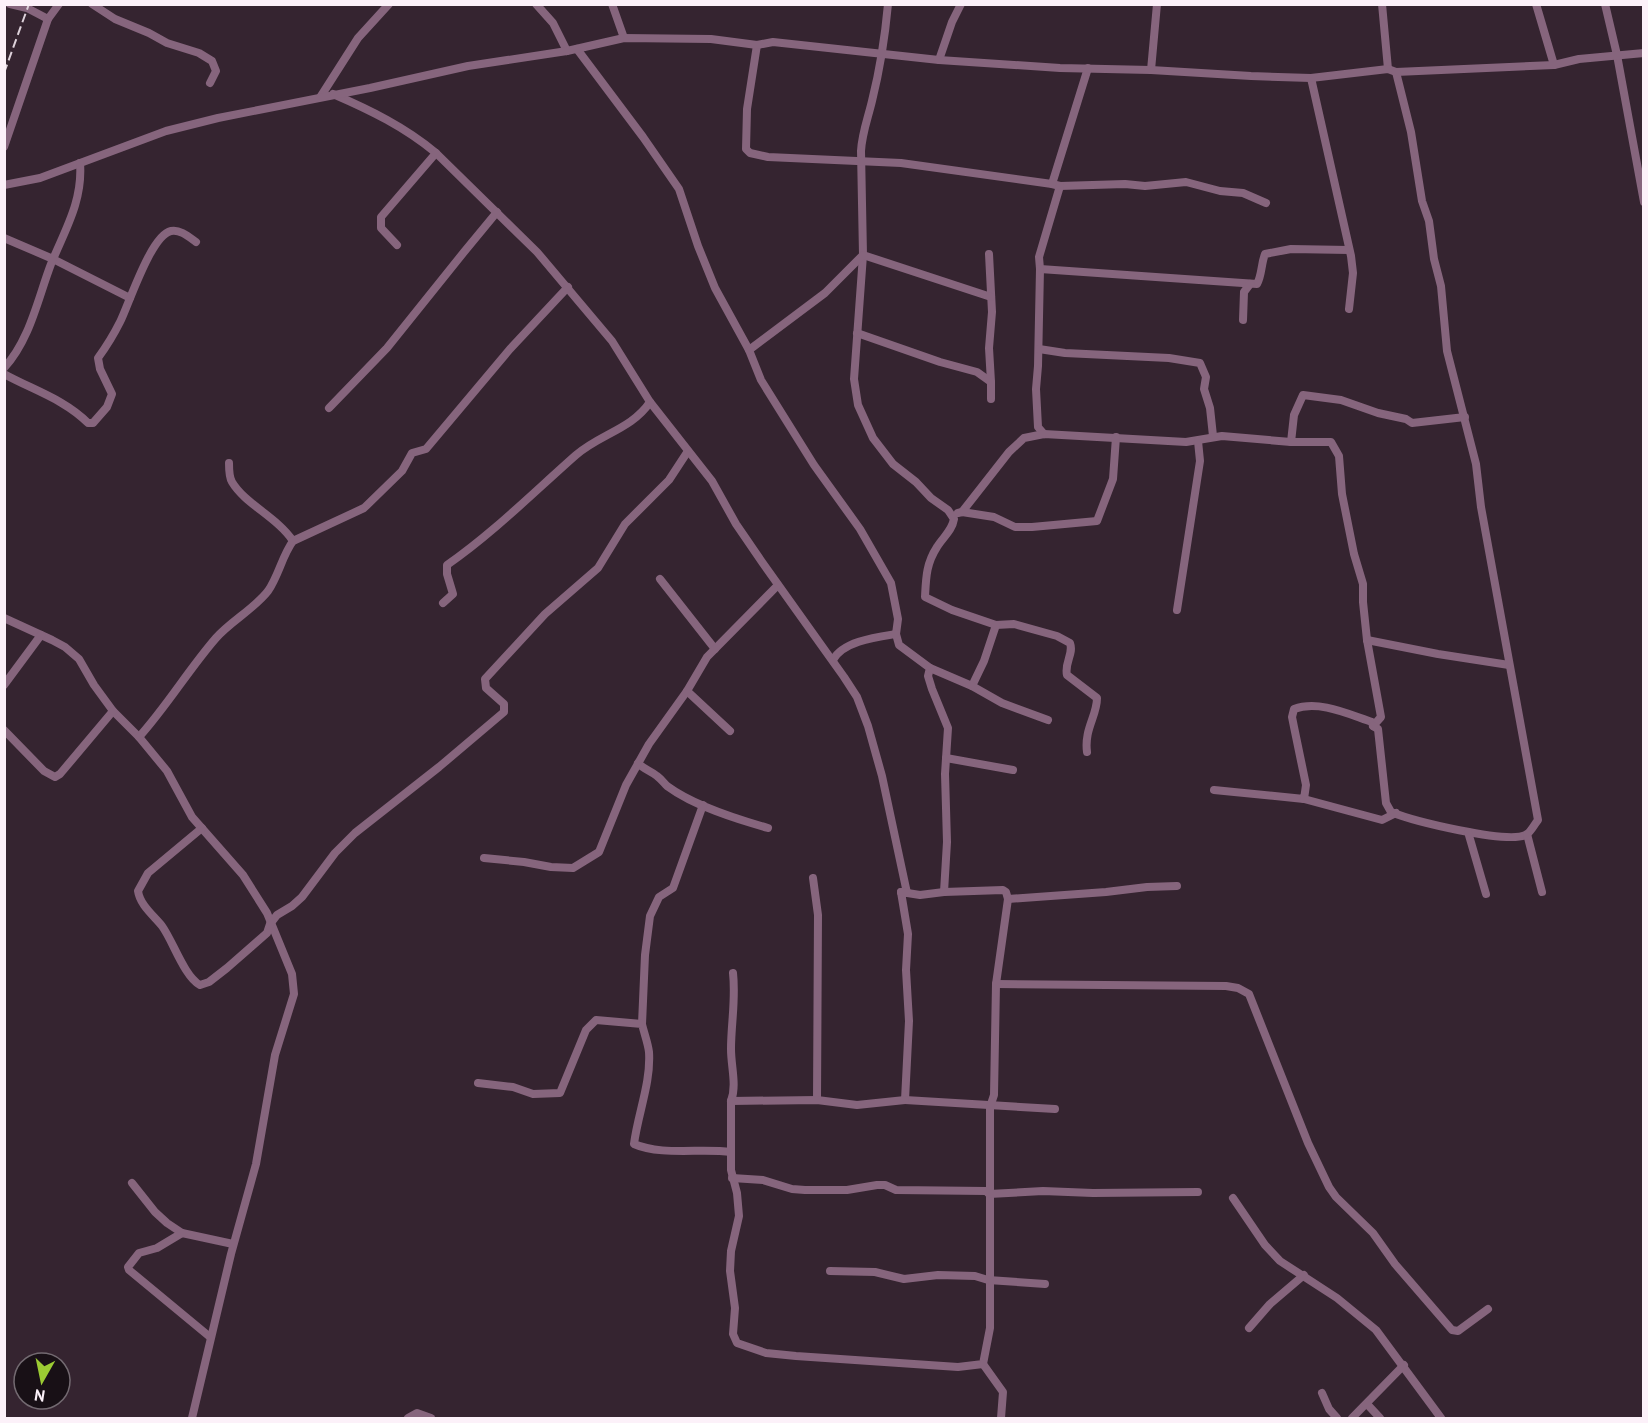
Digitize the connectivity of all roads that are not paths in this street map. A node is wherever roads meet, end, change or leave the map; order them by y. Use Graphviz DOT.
graph roads {
  1 [pos="10,4"];
  2 [pos="59,4"];
  3 [pos="92,4"];
  4 [pos="389,4"];
  5 [pos="536,4"];
  6 [pos="612,4"];
  7 [pos="888,4"];
  8 [pos="961,4"];
  9 [pos="1156,4"];
  10 [pos="1382,4"];
  11 [pos="1536,4"];
  12 [pos="1605,4"];
  13 [pos="48,19"];
  14 [pos="624,38"];
  15 [pos="756,45"];
  16 [pos="572,50"];
  17 [pos="882,53"];
  18 [pos="1644,53"];
  19 [pos="1617,55"];
  20 [pos="939,60"];
  21 [pos="1554,65"];
  22 [pos="1088,68"];
  23 [pos="1151,70"];
  24 [pos="1392,71"];
  25 [pos="1311,78"];
  26 [pos="210,83"];
  27 [pos="332,94"];
  28 [pos="321,96"];
  29 [pos="4,147"];
  30 [pos="436,153"];
  31 [pos="861,161"];
  32 [pos="1640,162"];
  33 [pos="80,163"];
  34 [pos="4,185"];
  35 [pos="1056,185"];
  36 [pos="1644,202"];
  37 [pos="1266,203"];
  38 [pos="497,212"];
  39 [pos="4,238"];
  40 [pos="196,242"];
  41 [pos="398,244"];
  42 [pos="1349,250"];
  43 [pos="989,254"];
  44 [pos="863,255"];
  45 [pos="53,260"];
  46 [pos="1040,269"];
  47 [pos="1250,284"];
  48 [pos="568,287"];
  49 [pos="991,297"];
  50 [pos="130,298"];
  51 [pos="1349,309"];
  52 [pos="1243,320"];
  53 [pos="857,333"];
  54 [pos="1039,349"];
  55 [pos="749,350"];
  56 [pos="4,368"];
  57 [pos="4,374"];
  58 [pos="991,382"];
  59 [pos="991,399"];
  60 [pos="650,402"];
  61 [pos="329,408"];
  62 [pos="1465,417"];
  63 [pos="1044,434"];
  64 [pos="1213,436"];
  65 [pos="1116,437"];
  66 [pos="1198,441"];
  67 [pos="1291,442"];
  68 [pos="688,451"];
  69 [pos="229,463"];
  70 [pos="962,512"];
  71 [pos="952,515"];
  72 [pos="293,541"];
  73 [pos="660,579"];
  74 [pos="778,585"];
  75 [pos="443,603"];
  76 [pos="1177,610"];
  77 [pos="4,618"];
  78 [pos="996,625"];
  79 [pos="896,634"];
  80 [pos="41,635"];
  81 [pos="1367,640"];
  82 [pos="716,649"];
  83 [pos="833,660"];
  84 [pos="1509,665"];
  85 [pos="930,668"];
  86 [pos="4,685"];
  87 [pos="972,686"];
  88 [pos="687,691"];
  89 [pos="113,711"];
  90 [pos="1048,720"];
  91 [pos="1373,726"];
  92 [pos="4,729"];
  93 [pos="730,731"];
  94 [pos="139,736"];
  95 [pos="1087,752"];
  96 [pos="946,758"];
  97 [pos="638,763"];
  98 [pos="1013,770"];
  99 [pos="1214,790"];
  100 [pos="1304,799"];
  101 [pos="704,805"];
  102 [pos="1396,813"];
  103 [pos="202,828"];
  104 [pos="768,828"];
  105 [pos="1468,832"];
  106 [pos="1527,834"];
  107 [pos="484,858"];
  108 [pos="813,878"];
  109 [pos="1177,886"];
  110 [pos="901,892"];
  111 [pos="944,892"];
  112 [pos="1542,892"];
  113 [pos="1486,894"];
  114 [pos="1008,899"];
  115 [pos="270,924"];
  116 [pos="733,973"];
  117 [pos="996,984"];
  118 [pos="642,1024"];
  119 [pos="478,1083"];
  120 [pos="817,1100"];
  121 [pos="905,1100"];
  122 [pos="731,1101"];
  123 [pos="990,1107"];
  124 [pos="1055,1109"];
  125 [pos="731,1152"];
  126 [pos="732,1178"];
  127 [pos="132,1183"];
  128 [pos="1198,1192"];
  129 [pos="989,1194"];
  130 [pos="1233,1198"];
  131 [pos="182,1233"];
  132 [pos="233,1244"];
  133 [pos="830,1271"];
  134 [pos="1304,1275"];
  135 [pos="988,1280"];
  136 [pos="1045,1284"];
  137 [pos="1488,1309"];
  138 [pos="1248,1328"];
  139 [pos="210,1336"];
  140 [pos="983,1364"];
  141 [pos="1404,1365"];
  142 [pos="1323,1393"];
  143 [pos="1367,1404"];
  144 [pos="192,1419"];
  145 [pos="408,1419"];
  146 [pos="431,1419"];
  147 [pos="1001,1419"];
  148 [pos="1337,1419"];
  149 [pos="1352,1419"];
  150 [pos="1380,1419"];
  151 [pos="1441,1419"];
  1 -- 13 [label="street"];
  2 -- 13 [label="street"];
  3 -- 26 [label="street"];
  4 -- 28 [label="street"];
  5 -- 16 [label="street"];
  6 -- 14 [label="street"];
  7 -- 17 [label="street"];
  8 -- 20 [label="street"];
  9 -- 23 [label="street"];
  10 -- 24 [label="street"];
  11 -- 21 [label="street"];
  12 -- 19 [label="street"];
  13 -- 29 [label="street"];
  14 -- 15 [label="street"];
  14 -- 16 [label="street"];
  15 -- 17 [label="street"];
  15 -- 31 [label="street"];
  16 -- 27 [label="street"];
  16 -- 55 [label="street"];
  17 -- 20 [label="street"];
  17 -- 31 [label="street"];
  18 -- 19 [label="street"];
  19 -- 21 [label="street"];
  19 -- 32 [label="street"];
  20 -- 22 [label="street"];
  21 -- 24 [label="street"];
  22 -- 23 [label="street"];
  22 -- 35 [label="street"];
  23 -- 25 [label="street"];
  24 -- 25 [label="street"];
  24 -- 62 [label="street"];
  25 -- 42 [label="street"];
  27 -- 28 [label="street"];
  27 -- 30 [label="street"];
  28 -- 33 [label="street"];
  30 -- 38 [label="street"];
  30 -- 41 [label="street"];
  31 -- 35 [label="street"];
  31 -- 44 [label="street"];
  32 -- 36 [label="street"];
  33 -- 34 [label="street"];
  33 -- 45 [label="street"];
  35 -- 37 [label="street"];
  35 -- 46 [label="street"];
  38 -- 48 [label="street"];
  38 -- 61 [label="street"];
  39 -- 45 [label="street"];
  40 -- 50 [label="street"];
  42 -- 47 [label="street"];
  42 -- 51 [label="street"];
  43 -- 49 [label="street"];
  44 -- 49 [label="street"];
  44 -- 53 [label="street"];
  44 -- 55 [label="street"];
  45 -- 50 [label="street"];
  45 -- 56 [label="street"];
  46 -- 47 [label="street"];
  46 -- 54 [label="street"];
  47 -- 52 [label="street"];
  48 -- 60 [label="street"];
  48 -- 72 [label="street"];
  49 -- 58 [label="street"];
  50 -- 57 [label="street"];
  53 -- 58 [label="street"];
  53 -- 71 [label="street"];
  54 -- 63 [label="street"];
  54 -- 64 [label="street"];
  55 -- 79 [label="street"];
  58 -- 59 [label="street"];
  60 -- 68 [label="street"];
  60 -- 75 [label="street"];
  62 -- 67 [label="street"];
  62 -- 84 [label="street"];
  63 -- 65 [label="street"];
  63 -- 70 [label="street"];
  64 -- 66 [label="street"];
  64 -- 67 [label="street"];
  65 -- 66 [label="street"];
  65 -- 70 [label="street"];
  66 -- 76 [label="street"];
  67 -- 81 [label="street"];
  68 -- 74 [label="street"];
  68 -- 115 [label="street"];
  69 -- 72 [label="street"];
  70 -- 71 [label="street"];
  71 -- 78 [label="street"];
  72 -- 94 [label="street"];
  73 -- 82 [label="street"];
  74 -- 82 [label="street"];
  74 -- 83 [label="street"];
  77 -- 80 [label="street"];
  78 -- 87 [label="street"];
  78 -- 95 [label="street"];
  79 -- 83 [label="street"];
  79 -- 85 [label="street"];
  80 -- 86 [label="street"];
  80 -- 89 [label="street"];
  81 -- 84 [label="street"];
  81 -- 91 [label="street"];
  82 -- 88 [label="street"];
  83 -- 110 [label="street"];
  84 -- 106 [label="street"];
  85 -- 87 [label="street"];
  85 -- 96 [label="street"];
  87 -- 90 [label="street"];
  88 -- 93 [label="street"];
  88 -- 97 [label="street"];
  89 -- 92 [label="street"];
  89 -- 94 [label="street"];
  91 -- 100 [label="street"];
  91 -- 102 [label="street"];
  94 -- 103 [label="street"];
  96 -- 98 [label="street"];
  96 -- 111 [label="street"];
  97 -- 101 [label="street"];
  97 -- 107 [label="street"];
  99 -- 100 [label="street"];
  100 -- 102 [label="street"];
  101 -- 104 [label="street"];
  101 -- 118 [label="street"];
  102 -- 105 [label="street"];
  103 -- 115 [label="street"];
  103 -- 115 [label="street"];
  105 -- 106 [label="street"];
  105 -- 113 [label="street"];
  106 -- 112 [label="street"];
  108 -- 120 [label="street"];
  109 -- 114 [label="street"];
  110 -- 111 [label="street"];
  110 -- 121 [label="street"];
  111 -- 114 [label="street"];
  114 -- 117 [label="street"];
  115 -- 132 [label="street"];
  116 -- 122 [label="street"];
  117 -- 123 [label="street"];
  117 -- 137 [label="street"];
  118 -- 119 [label="street"];
  118 -- 125 [label="street"];
  120 -- 121 [label="street"];
  120 -- 122 [label="street"];
  121 -- 123 [label="street"];
  122 -- 125 [label="street"];
  123 -- 124 [label="street"];
  123 -- 129 [label="street"];
  125 -- 126 [label="street"];
  126 -- 129 [label="street"];
  126 -- 140 [label="street"];
  127 -- 131 [label="street"];
  128 -- 129 [label="street"];
  129 -- 135 [label="street"];
  130 -- 134 [label="street"];
  131 -- 132 [label="street"];
  131 -- 139 [label="street"];
  132 -- 139 [label="street"];
  133 -- 135 [label="street"];
  134 -- 138 [label="street"];
  134 -- 141 [label="street"];
  135 -- 136 [label="street"];
  135 -- 140 [label="street"];
  139 -- 144 [label="street"];
  140 -- 147 [label="street"];
  141 -- 143 [label="street"];
  141 -- 151 [label="street"];
  142 -- 148 [label="street"];
  143 -- 149 [label="street"];
  143 -- 150 [label="street"];
  145 -- 146 [label="street"];
}
